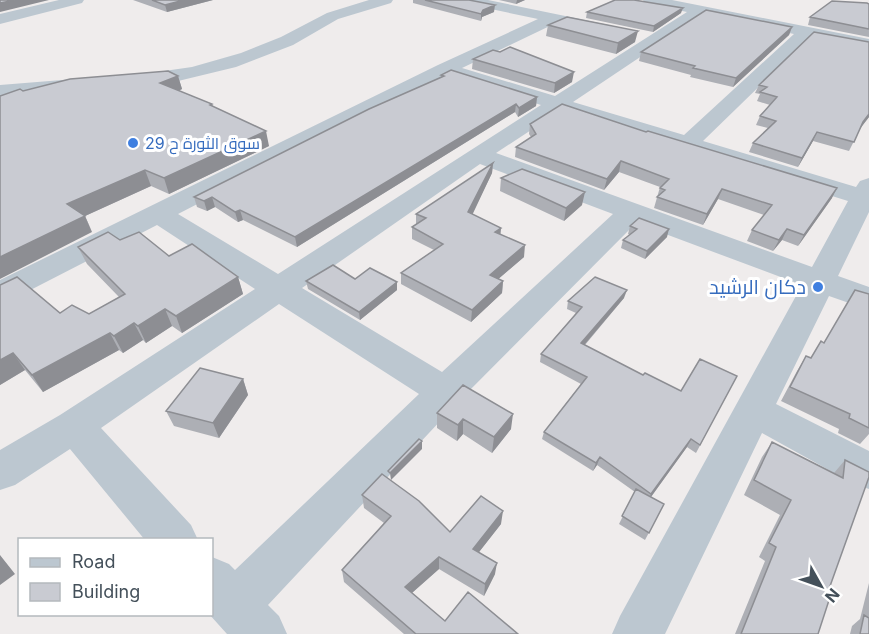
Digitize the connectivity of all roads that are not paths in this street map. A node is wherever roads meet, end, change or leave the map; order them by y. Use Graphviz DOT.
graph roads {
  1 [pos="77,0"];
  2 [pos="386,0"];
  3 [pos="467,0"];
  4 [pos="650,0"];
  5 [pos="700,10"];
  6 [pos="554,18"];
  7 [pos="0,19"];
  8 [pos="807,31"];
  9 [pos="636,35"];
  10 [pos="869,44"];
  11 [pos="446,69"];
  12 [pos="0,91"];
  13 [pos="560,102"];
  14 [pos="689,142"];
  15 [pos="478,155"];
  16 [pos="866,191"];
  17 [pos="632,211"];
  18 [pos="158,214"];
  19 [pos="818,280"];
  20 [pos="280,289"];
  21 [pos="0,293"];
  22 [pos="869,299"];
  23 [pos="446,392"];
  24 [pos="754,410"];
  25 [pos="74,426"];
  26 [pos="869,471"];
  27 [pos="0,472"];
  28 [pos="173,538"];
  29 [pos="235,607"];
  30 [pos="638,634"];
  1 -- 7 [label="street"];
  2 -- 12 [label="street"];
  3 -- 6 [label="street"];
  4 -- 5 [label="street"];
  5 -- 8 [label="street"];
  5 -- 9 [label="street"];
  6 -- 9 [label="street"];
  6 -- 11 [label="street"];
  8 -- 10 [label="street"];
  8 -- 14 [label="street"];
  9 -- 13 [label="street"];
  11 -- 13 [label="street"];
  11 -- 18 [label="street"];
  13 -- 14 [label="street"];
  13 -- 15 [label="street"];
  14 -- 16 [label="street"];
  15 -- 17 [label="street"];
  15 -- 20 [label="street"];
  16 -- 19 [label="street"];
  17 -- 19 [label="street"];
  17 -- 23 [label="street"];
  18 -- 20 [label="street"];
  18 -- 21 [label="street"];
  19 -- 22 [label="street"];
  19 -- 24 [label="street"];
  20 -- 23 [label="street"];
  20 -- 25 [label="street"];
  23 -- 29 [label="street"];
  24 -- 26 [label="street"];
  24 -- 30 [label="street"];
  25 -- 27 [label="street"];
  25 -- 28 [label="street"];
}
